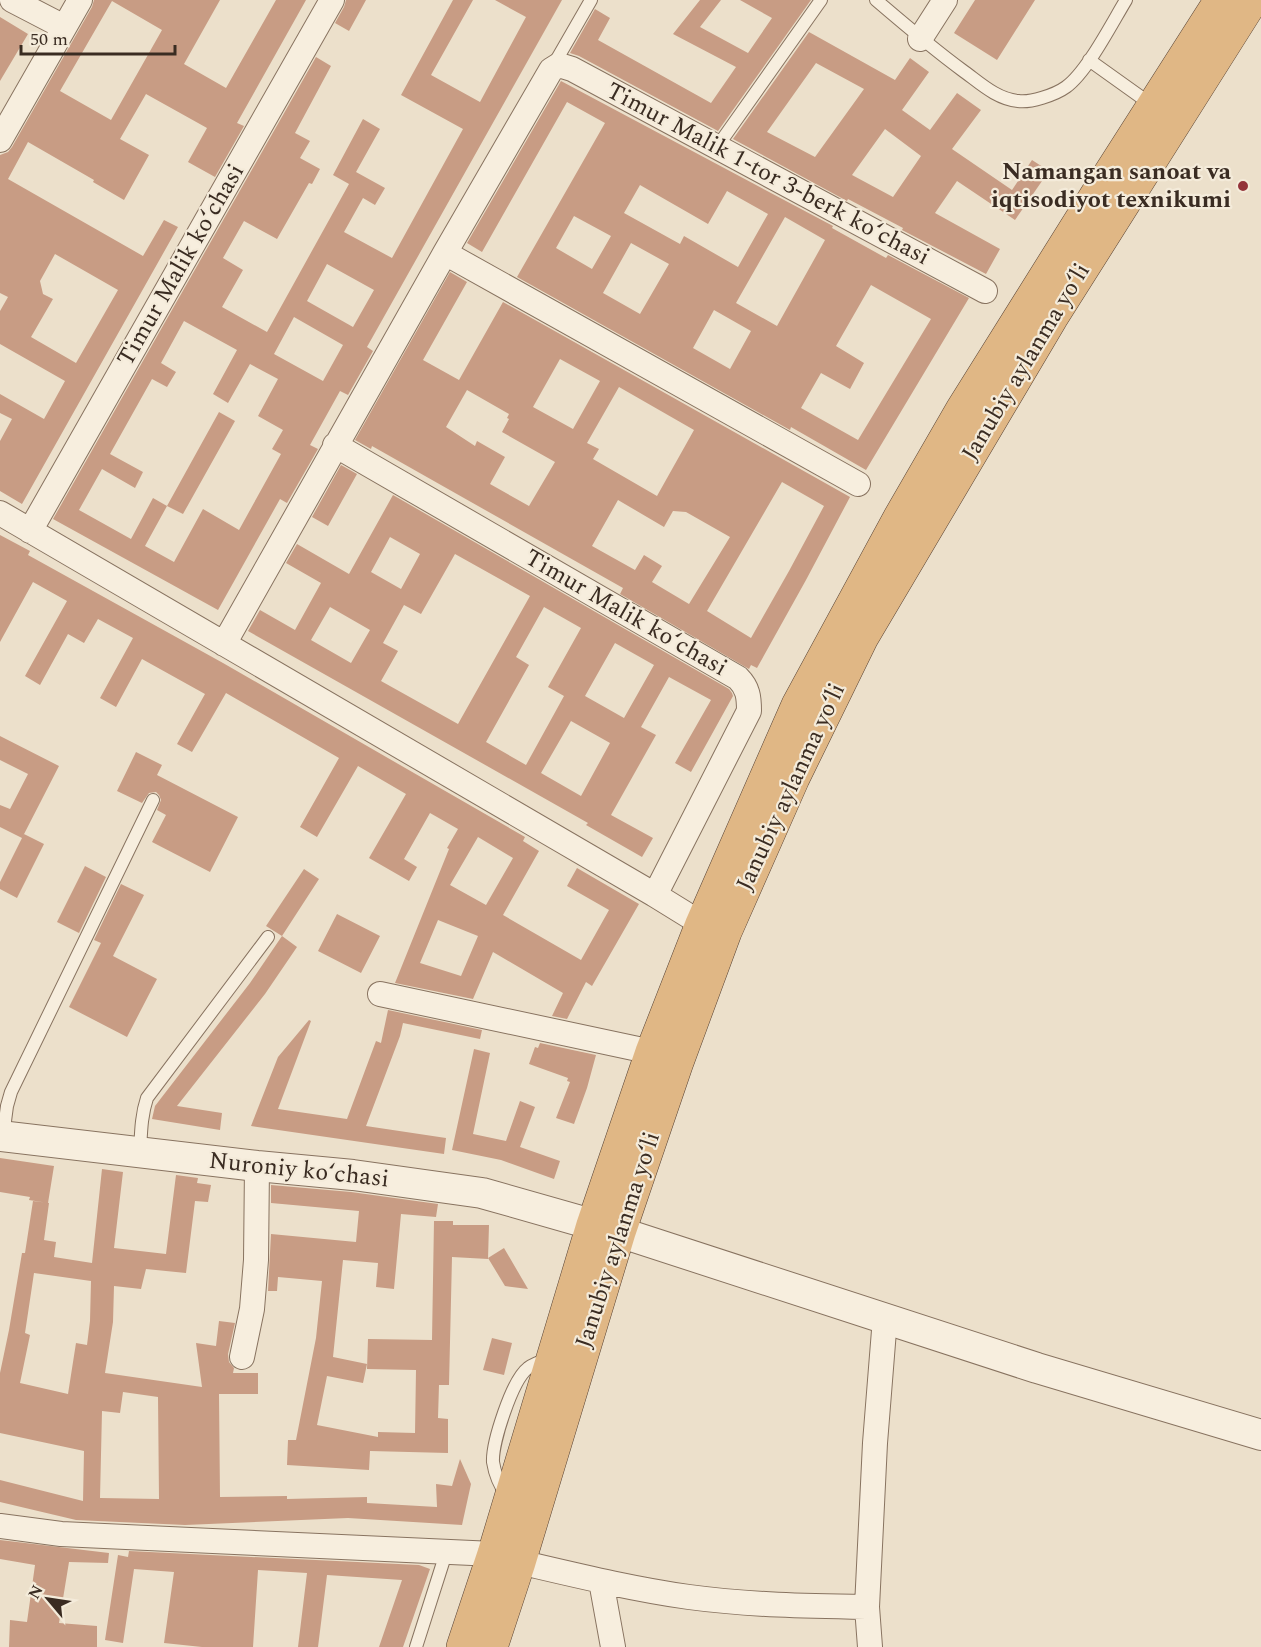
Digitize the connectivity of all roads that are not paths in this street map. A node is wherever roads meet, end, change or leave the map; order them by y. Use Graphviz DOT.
graph roads {
  1 [pos="12,0"];
  2 [pos="80,0"];
  3 [pos="332,0"];
  4 [pos="591,0"];
  5 [pos="821,0"];
  6 [pos="876,0"];
  7 [pos="945,0"];
  8 [pos="1126,0"];
  9 [pos="1221,0"];
  10 [pos="1252,0"];
  11 [pos="64,27"];
  12 [pos="920,39"];
  13 [pos="1089,60"];
  14 [pos="551,70"];
  15 [pos="1154,105"];
  16 [pos="0,140"];
  17 [pos="717,147"];
  18 [pos="445,253"];
  19 [pos="985,291"];
  20 [pos="335,445"];
  21 [pos="858,484"];
  22 [pos="0,513"];
  23 [pos="30,531"];
  24 [pos="224,644"];
  25 [pos="153,800"];
  26 [pos="655,895"];
  27 [pos="702,924"];
  28 [pos="268,938"];
  29 [pos="380,994"];
  30 [pos="652,1052"];
  31 [pos="2,1136"];
  32 [pos="140,1152"];
  33 [pos="257,1166"];
  34 [pos="606,1229"];
  35 [pos="885,1318"];
  36 [pos="242,1357"];
  37 [pos="1261,1436"];
  38 [pos="0,1526"];
  39 [pos="446,1553"];
  40 [pos="506,1558"];
  41 [pos="602,1581"];
  42 [pos="867,1607"];
  43 [pos="416,1647"];
  44 [pos="463,1647"];
  45 [pos="491,1647"];
  46 [pos="613,1647"];
  47 [pos="870,1647"];
  1 -- 11 [label="street"];
  2 -- 11 [label="street"];
  3 -- 23 [label="street, Timur Malik koʻchasi"];
  4 -- 14 [label="lane"];
  5 -- 17 [label="lane"];
  6 -- 12 [label="lane"];
  7 -- 12 [label="street"];
  8 -- 13 [label="lane"];
  9 -- 15 [label="highway, Janubiy aylanma yoʻli"];
  10 -- 34 [label="highway, Janubiy aylanma yoʻli"];
  11 -- 16 [label="street"];
  12 -- 13 [label="lane"];
  13 -- 15 [label="lane"];
  14 -- 17 [label="street, Timur Malik 1-tor 3-berk koʻchasi"];
  14 -- 18 [label="street"];
  15 -- 27 [label="highway, Janubiy aylanma yoʻli"];
  17 -- 19 [label="street, Timur Malik 1-tor 3-berk koʻchasi"];
  18 -- 20 [label="street"];
  18 -- 21 [label="street"];
  20 -- 24 [label="street"];
  20 -- 26 [label="street, Timur Malik koʻchasi"];
  22 -- 23 [label="street"];
  23 -- 24 [label="street"];
  24 -- 26 [label="street"];
  25 -- 31 [label="lane"];
  26 -- 27 [label="street"];
  27 -- 30 [label="highway, Janubiy aylanma yoʻli"];
  28 -- 32 [label="lane"];
  29 -- 30 [label="street"];
  30 -- 34 [label="highway, Janubiy aylanma yoʻli"];
  31 -- 32 [label="street, Nuroniy koʻchasi"];
  32 -- 33 [label="street, Nuroniy koʻchasi"];
  33 -- 34 [label="street, Nuroniy koʻchasi"];
  33 -- 36 [label="street"];
  34 -- 35 [label="street, Nuroniy koʻchasi"];
  34 -- 40 [label="highway, Janubiy aylanma yoʻli"];
  34 -- 40 [label="highway, Janubiy aylanma yoʻli"];
  35 -- 37 [label="street, Nuroniy koʻchasi"];
  35 -- 42 [label="street"];
  38 -- 39 [label="street"];
  39 -- 40 [label="street"];
  39 -- 43 [label="lane"];
  40 -- 41 [label="street"];
  40 -- 44 [label="highway, Janubiy aylanma yoʻli"];
  40 -- 45 [label="highway, Janubiy aylanma yoʻli"];
  41 -- 42 [label="street"];
  41 -- 46 [label="street"];
  42 -- 47 [label="street"];
}
